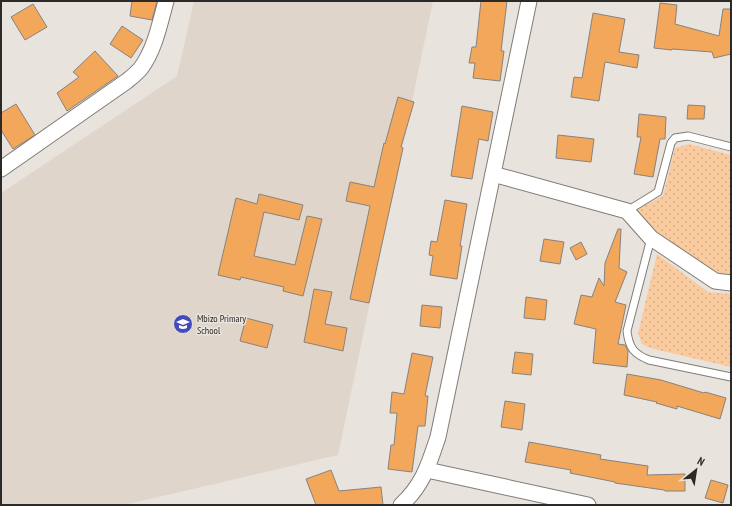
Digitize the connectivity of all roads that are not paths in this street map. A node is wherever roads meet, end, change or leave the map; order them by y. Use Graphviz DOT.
graph roads {
  1 [pos="166,1"];
  2 [pos="529,1"];
  3 [pos="731,147"];
  4 [pos="1,169"];
  5 [pos="493,174"];
  6 [pos="628,211"];
  7 [pos="651,238"];
  8 [pos="731,283"];
  9 [pos="731,377"];
  10 [pos="427,470"];
  11 [pos="552,501"];
  12 [pos="401,505"];
  13 [pos="588,505"];
  1 -- 4 [label="street"];
  2 -- 5 [label="street"];
  3 -- 6 [label="lane"];
  5 -- 6 [label="street"];
  5 -- 10 [label="street"];
  6 -- 7 [label="street"];
  7 -- 8 [label="street"];
  7 -- 9 [label="lane"];
  10 -- 11 [label="street"];
  10 -- 12 [label="street"];
  11 -- 13 [label="street"];
}
